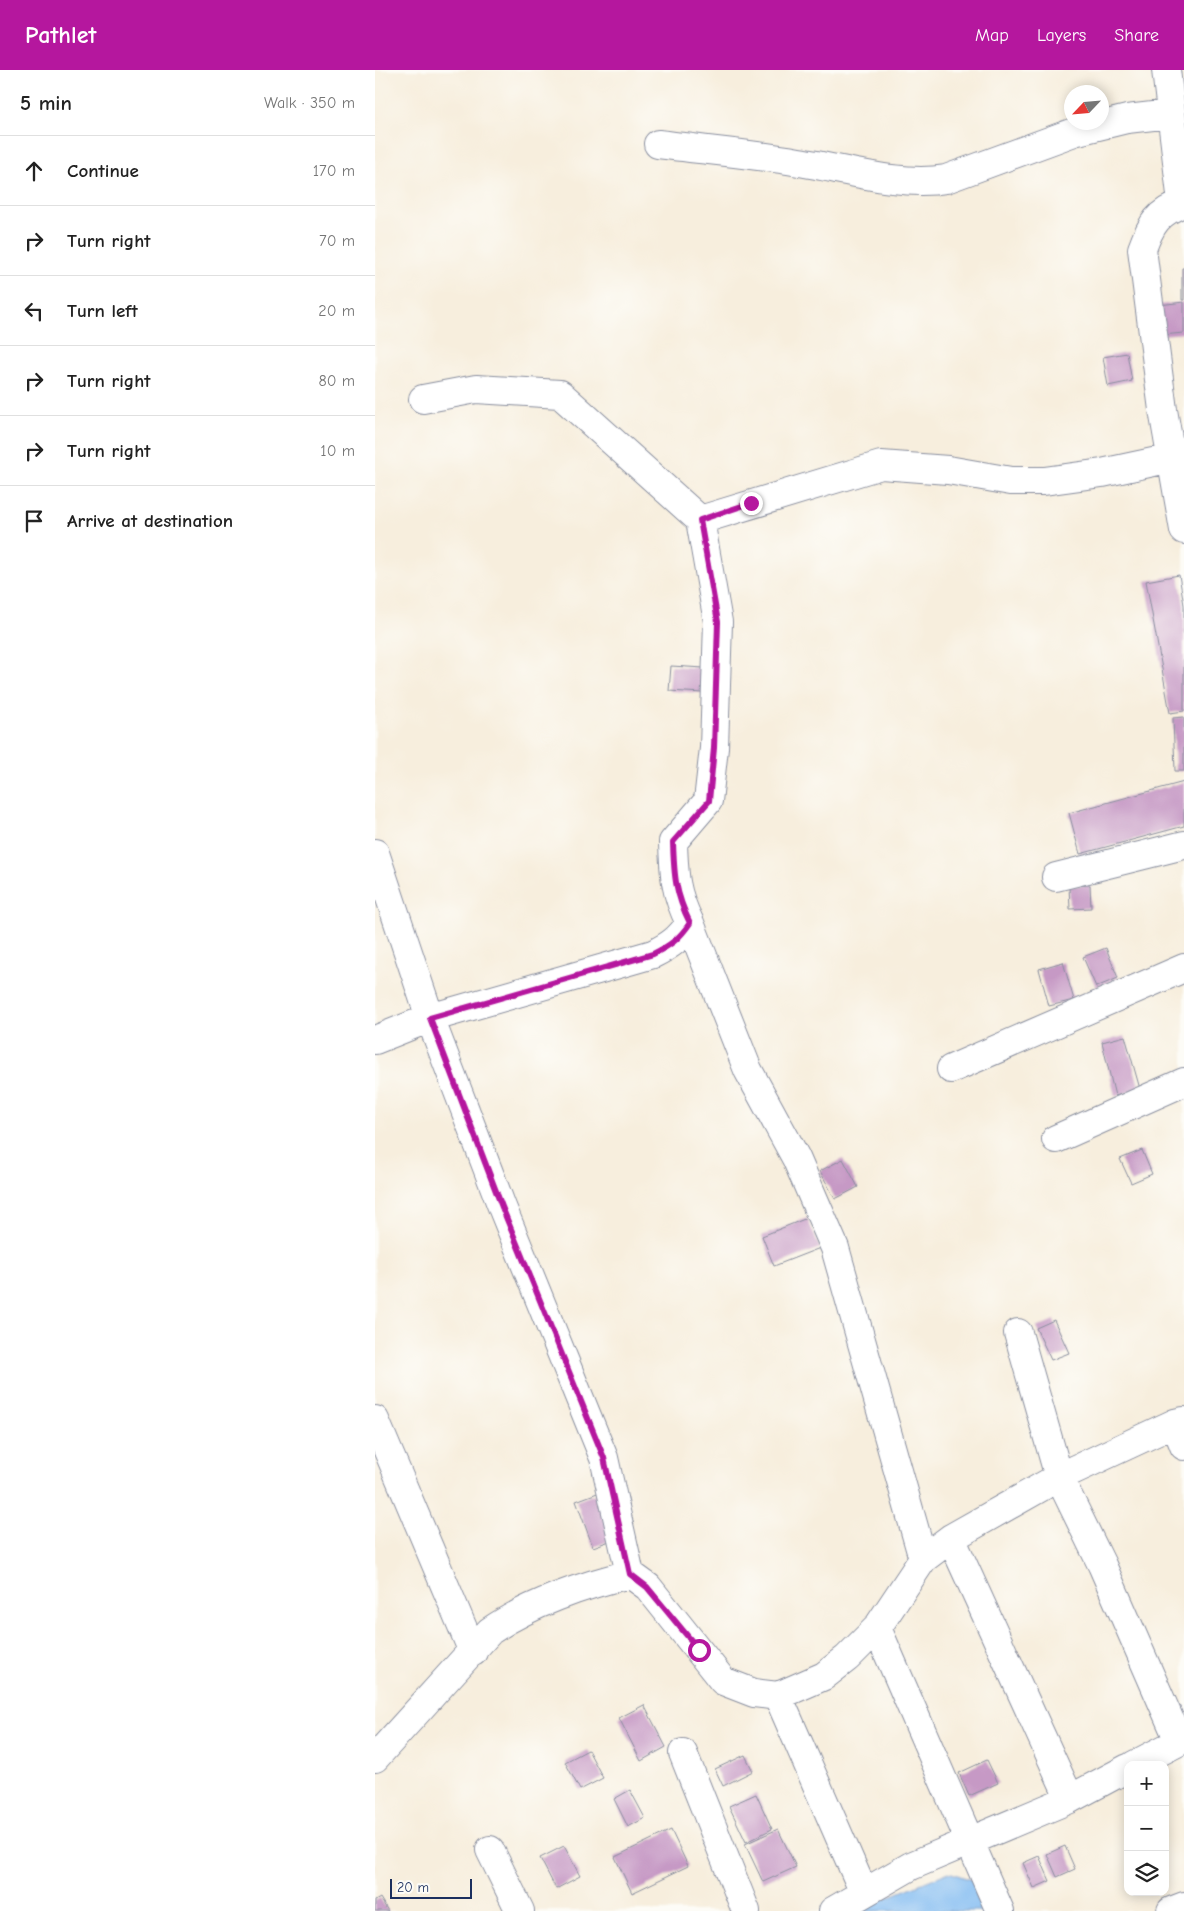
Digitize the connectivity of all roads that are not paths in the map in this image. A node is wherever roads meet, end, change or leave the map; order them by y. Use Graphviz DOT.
graph roads {
  1 [pos="1166,70"];
  2 [pos="1170,114"];
  3 [pos="658,144"];
  4 [pos="1183,203"];
  5 [pos="423,399"];
  6 [pos="1172,458"];
  7 [pos="700,520"];
  8 [pos="1184,530"];
  9 [pos="1184,845"];
  10 [pos="375,853"];
  11 [pos="1056,877"];
  12 [pos="690,923"];
  13 [pos="1184,968"];
  14 [pos="430,1018"];
  15 [pos="375,1040"];
  16 [pos="951,1069"];
  17 [pos="1184,1082"];
  18 [pos="1056,1139"];
  19 [pos="1018,1333"];
  20 [pos="375,1420"];
  21 [pos="1181,1430"];
  22 [pos="1059,1477"];
  23 [pos="951,1538"];
  24 [pos="923,1559"];
  25 [pos="630,1574"];
  26 [pos="877,1628"];
  27 [pos="473,1652"];
  28 [pos="778,1696"];
  29 [pos="1182,1740"];
  30 [pos="683,1753"];
  31 [pos="375,1758"];
  32 [pos="1142,1761"];
  33 [pos="1124,1770"];
  34 [pos="1070,1799"];
  35 [pos="971,1841"];
  36 [pos="490,1850"];
  37 [pos="864,1893"];
  38 [pos="1184,1906"];
  39 [pos="520,1911"];
  40 [pos="746,1911"];
  41 [pos="833,1911"];
  42 [pos="1000,1911"];
  43 [pos="1171,1911"];
  1 -- 2 [label="street"];
  2 -- 3 [label="street"];
  2 -- 4 [label="street"];
  4 -- 6 [label="street"];
  5 -- 7 [label="street"];
  6 -- 7 [label="street"];
  6 -- 8 [label="street"];
  7 -- 12 [label="street"];
  9 -- 11 [label="street"];
  10 -- 14 [label="street"];
  12 -- 14 [label="street"];
  12 -- 24 [label="street"];
  13 -- 16 [label="street"];
  14 -- 15 [label="street"];
  14 -- 25 [label="street"];
  17 -- 18 [label="street"];
  19 -- 22 [label="street"];
  20 -- 27 [label="street"];
  21 -- 22 [label="street"];
  22 -- 23 [label="street"];
  22 -- 29 [label="street"];
  23 -- 24 [label="street"];
  23 -- 34 [label="street"];
  24 -- 26 [label="street"];
  25 -- 27 [label="street"];
  25 -- 28 [label="street"];
  26 -- 28 [label="street"];
  26 -- 35 [label="street"];
  27 -- 31 [label="street"];
  28 -- 37 [label="street"];
  29 -- 32 [label="street"];
  30 -- 40 [label="street"];
  33 -- 34 [label="street"];
  34 -- 35 [label="street"];
  35 -- 37 [label="street"];
  35 -- 42 [label="street"];
  36 -- 39 [label="street"];
  37 -- 41 [label="street"];
  38 -- 43 [label="street"];
}
